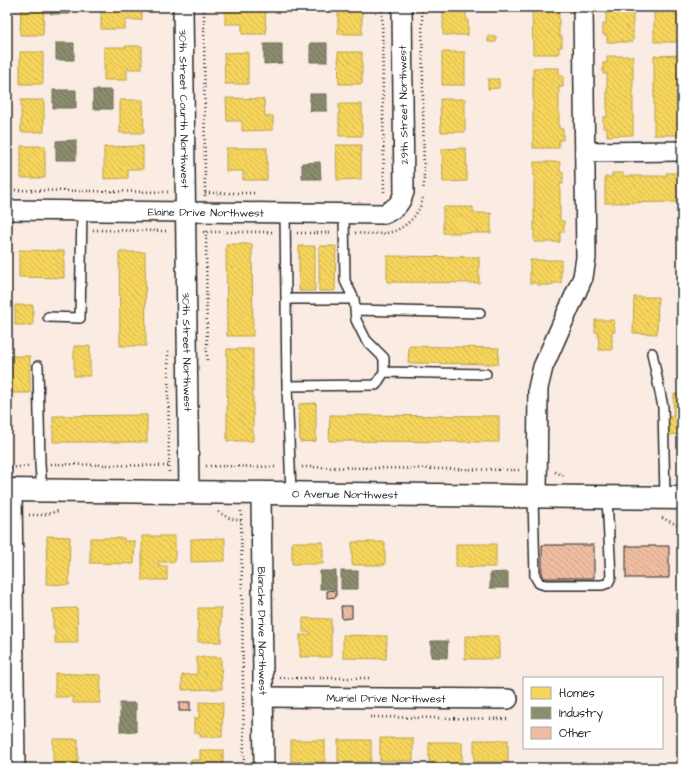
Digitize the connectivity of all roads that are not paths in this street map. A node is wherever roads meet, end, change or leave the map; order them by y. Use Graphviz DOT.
graph roads {
  1 [pos="183,7"];
  2 [pos="402,7"];
  3 [pos="584,7"];
  4 [pos="682,151"];
  5 [pos="585,152"];
  6 [pos="401,202"];
  7 [pos="7,210"];
  8 [pos="82,211"];
  9 [pos="186,212"];
  10 [pos="285,213"];
  11 [pos="344,214"];
  12 [pos="286,299"];
  13 [pos="354,299"];
  14 [pos="355,310"];
  15 [pos="480,313"];
  16 [pos="48,317"];
  17 [pos="652,353"];
  18 [pos="38,366"];
  19 [pos="384,372"];
  20 [pos="486,374"];
  21 [pos="287,386"];
  22 [pos="10,490"];
  23 [pos="42,491"];
  24 [pos="178,493"];
  25 [pos="251,494"];
  26 [pos="291,494"];
  27 [pos="535,497"];
  28 [pos="607,498"];
  29 [pos="673,498"];
  30 [pos="263,697"];
  31 [pos="508,700"];
  32 [pos="15,768"];
  33 [pos="264,768"];
  1 -- 9 [label="street, 30th Street Courth Northwest"];
  2 -- 6 [label="street, 29th Street Northwest"];
  3 -- 5 [label="street"];
  4 -- 5 [label="street"];
  5 -- 27 [label="street"];
  6 -- 11 [label="street, Elaine Drive Northwest"];
  7 -- 8 [label="street, Elaine Drive Northwest"];
  8 -- 9 [label="street, Elaine Drive Northwest"];
  8 -- 16 [label="lane"];
  9 -- 10 [label="street, Elaine Drive Northwest"];
  9 -- 24 [label="street, 30th Street Northwest"];
  10 -- 11 [label="street, Elaine Drive Northwest"];
  10 -- 12 [label="lane"];
  11 -- 13 [label="lane"];
  12 -- 13 [label="lane"];
  12 -- 21 [label="lane"];
  13 -- 14 [label="lane"];
  14 -- 15 [label="lane"];
  14 -- 19 [label="lane"];
  17 -- 29 [label="lane"];
  18 -- 23 [label="lane"];
  19 -- 20 [label="lane"];
  19 -- 21 [label="lane"];
  21 -- 26 [label="lane"];
  22 -- 23 [label="street, O Avenue Northwest"];
  22 -- 32 [label="street"];
  23 -- 24 [label="street, O Avenue Northwest"];
  24 -- 25 [label="street, O Avenue Northwest"];
  25 -- 26 [label="street, O Avenue Northwest"];
  25 -- 30 [label="street, Blanche Drive Northwest"];
  26 -- 27 [label="street, O Avenue Northwest"];
  27 -- 28 [label="street, O Avenue Northwest"];
  27 -- 28 [label="lane"];
  28 -- 29 [label="street, O Avenue Northwest"];
  30 -- 31 [label="street, Muriel Drive Northwest"];
  30 -- 33 [label="street, Blanche Drive Northwest"];
}
